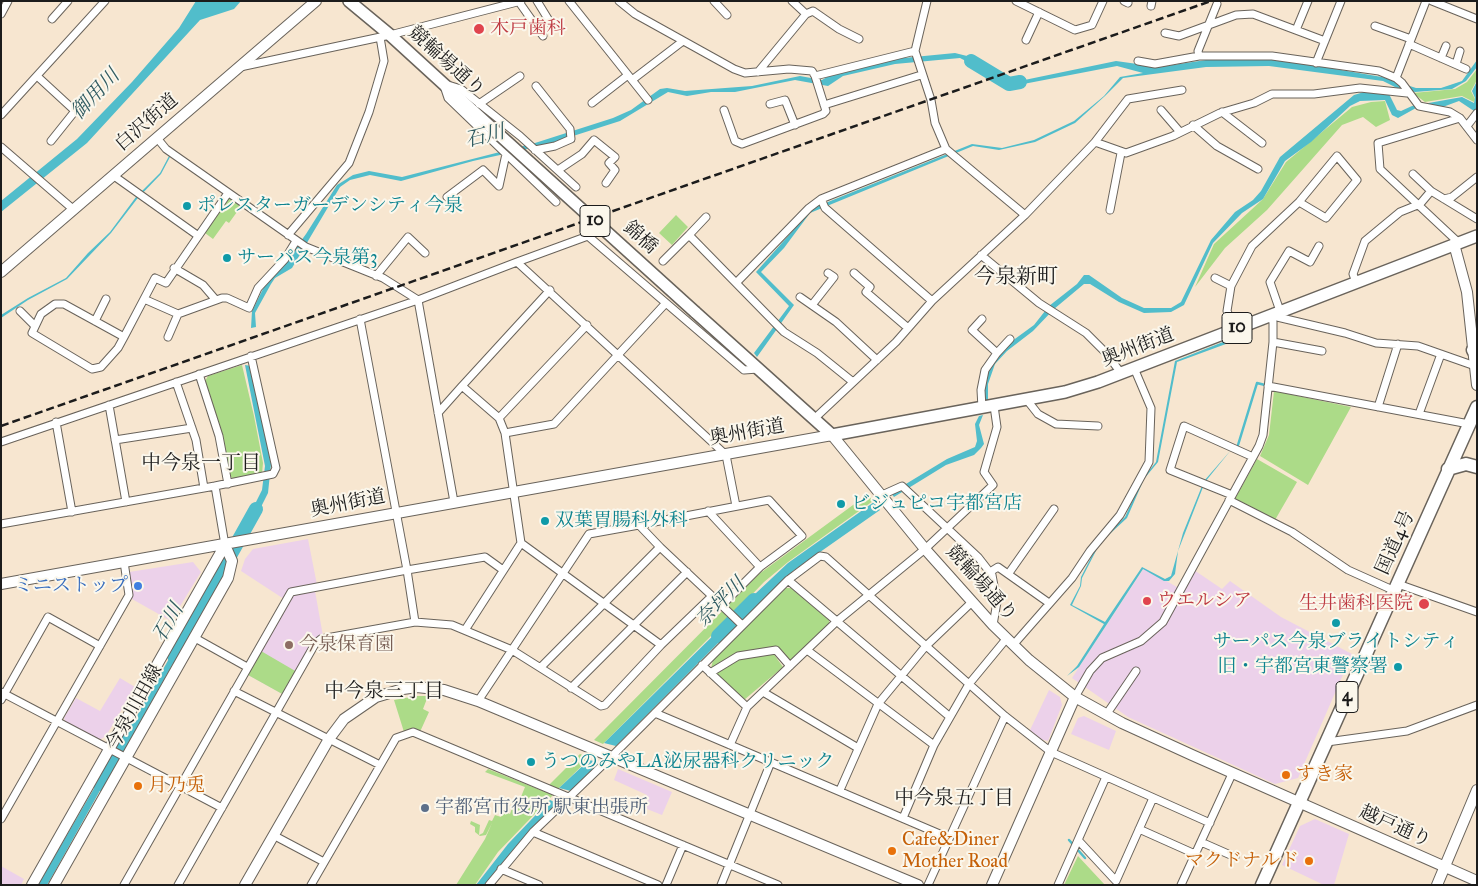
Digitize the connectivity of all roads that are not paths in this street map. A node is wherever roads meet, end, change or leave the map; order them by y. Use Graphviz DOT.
graph roads {
  1 [pos="8,1"];
  2 [pos="68,1"];
  3 [pos="105,1"];
  4 [pos="316,1"];
  5 [pos="349,1"];
  6 [pos="520,1"];
  7 [pos="537,1"];
  8 [pos="569,1"];
  9 [pos="619,1"];
  10 [pos="714,1"];
  11 [pos="792,1"];
  12 [pos="926,1"];
  13 [pos="1016,1"];
  14 [pos="1103,1"];
  15 [pos="1308,1"];
  16 [pos="1341,1"];
  17 [pos="1426,1"];
  18 [pos="1432,1"];
  19 [pos="1217,4"];
  20 [pos="1038,12"];
  21 [pos="1,14"];
  22 [pos="806,14"];
  23 [pos="727,15"];
  24 [pos="52,19"];
  25 [pos="1477,19"];
  26 [pos="1210,23"];
  27 [pos="552,26"];
  28 [pos="1375,26"];
  29 [pos="1296,30"];
  30 [pos="1165,32"];
  31 [pos="385,36"];
  32 [pos="543,36"];
  33 [pos="859,39"];
  34 [pos="1026,40"];
  35 [pos="683,41"];
  36 [pos="1410,41"];
  37 [pos="1325,42"];
  38 [pos="1446,46"];
  39 [pos="916,51"];
  40 [pos="1460,51"];
  41 [pos="1199,56"];
  42 [pos="1441,58"];
  43 [pos="1138,61"];
  44 [pos="1316,63"];
  45 [pos="1456,64"];
  46 [pos="240,67"];
  47 [pos="1466,69"];
  48 [pos="758,72"];
  49 [pos="921,75"];
  50 [pos="36,76"];
  51 [pos="520,76"];
  52 [pos="815,76"];
  53 [pos="630,78"];
  54 [pos="1396,78"];
  55 [pos="443,83"];
  56 [pos="536,86"];
  57 [pos="1182,90"];
  58 [pos="1407,93"];
  59 [pos="648,100"];
  60 [pos="592,103"];
  61 [pos="479,104"];
  62 [pos="770,104"];
  63 [pos="824,105"];
  64 [pos="724,110"];
  65 [pos="1161,110"];
  66 [pos="1222,112"];
  67 [pos="1477,113"];
  68 [pos="1,115"];
  69 [pos="1460,118"];
  70 [pos="794,125"];
  71 [pos="1193,125"];
  72 [pos="1466,126"];
  73 [pos="494,130"];
  74 [pos="1180,132"];
  75 [pos="157,138"];
  76 [pos="1477,140"];
  77 [pos="51,141"];
  78 [pos="1094,142"];
  79 [pos="1262,143"];
  80 [pos="1,147"];
  81 [pos="946,149"];
  82 [pos="535,150"];
  83 [pos="1120,153"];
  84 [pos="506,154"];
  85 [pos="1258,169"];
  86 [pos="558,170"];
  87 [pos="1413,174"];
  88 [pos="114,176"];
  89 [pos="1477,177"];
  90 [pos="606,183"];
  91 [pos="576,187"];
  92 [pos="1431,192"];
  93 [pos="228,193"];
  94 [pos="447,197"];
  95 [pos="1444,199"];
  96 [pos="821,200"];
  97 [pos="556,202"];
  98 [pos="1299,202"];
  99 [pos="1420,204"];
  100 [pos="74,210"];
  101 [pos="1110,210"];
  102 [pos="1025,215"];
  103 [pos="706,217"];
  104 [pos="1477,220"];
  105 [pos="197,235"];
  106 [pos="288,235"];
  107 [pos="688,235"];
  108 [pos="1477,236"];
  109 [pos="296,241"];
  110 [pos="1456,244"];
  111 [pos="1319,246"];
  112 [pos="425,253"];
  113 [pos="981,256"];
  114 [pos="663,261"];
  115 [pos="517,262"];
  116 [pos="174,268"];
  117 [pos="1,272"];
  118 [pos="828,273"];
  119 [pos="854,273"];
  120 [pos="376,276"];
  121 [pos="1215,278"];
  122 [pos="736,282"];
  123 [pos="1356,282"];
  124 [pos="1231,286"];
  125 [pos="550,290"];
  126 [pos="800,297"];
  127 [pos="106,299"];
  128 [pos="144,299"];
  129 [pos="216,299"];
  130 [pos="418,300"];
  131 [pos="932,301"];
  132 [pos="665,304"];
  133 [pos="812,305"];
  134 [pos="20,311"];
  135 [pos="695,312"];
  136 [pos="1275,313"];
  137 [pos="178,314"];
  138 [pos="360,319"];
  139 [pos="982,319"];
  140 [pos="95,321"];
  141 [pos="587,324"];
  142 [pos="35,326"];
  143 [pos="908,328"];
  144 [pos="1235,329"];
  145 [pos="124,337"];
  146 [pos="168,337"];
  147 [pos="1010,340"];
  148 [pos="1273,342"];
  149 [pos="1398,344"];
  150 [pos="1322,351"];
  151 [pos="997,353"];
  152 [pos="619,354"];
  153 [pos="1441,354"];
  154 [pos="251,356"];
  155 [pos="1475,357"];
  156 [pos="878,360"];
  157 [pos="1134,368"];
  158 [pos="758,369"];
  159 [pos="1121,373"];
  160 [pos="199,374"];
  161 [pos="176,382"];
  162 [pos="854,382"];
  163 [pos="1477,385"];
  164 [pos="462,386"];
  165 [pos="1268,386"];
  166 [pos="1027,400"];
  167 [pos="109,405"];
  168 [pos="988,407"];
  169 [pos="1378,407"];
  170 [pos="1477,407"];
  171 [pos="438,413"];
  172 [pos="1419,414"];
  173 [pos="499,418"];
  174 [pos="814,419"];
  175 [pos="56,422"];
  176 [pos="1468,424"];
  177 [pos="1098,426"];
  178 [pos="192,428"];
  179 [pos="505,433"];
  180 [pos="832,435"];
  181 [pos="115,440"];
  182 [pos="1,442"];
  183 [pos="726,455"];
  184 [pos="1253,457"];
  185 [pos="1477,467"];
  186 [pos="1448,469"];
  187 [pos="228,484"];
  188 [pos="215,486"];
  189 [pos="204,488"];
  190 [pos="512,492"];
  191 [pos="882,495"];
  192 [pos="1231,498"];
  193 [pos="126,502"];
  194 [pos="454,502"];
  195 [pos="736,506"];
  196 [pos="1054,509"];
  197 [pos="708,511"];
  198 [pos="72,512"];
  199 [pos="396,513"];
  200 [pos="1,524"];
  201 [pos="638,525"];
  202 [pos="946,528"];
  203 [pos="521,543"];
  204 [pos="225,545"];
  205 [pos="660,547"];
  206 [pos="926,549"];
  207 [pos="124,562"];
  208 [pos="760,567"];
  209 [pos="406,570"];
  210 [pos="503,570"];
  211 [pos="563,572"];
  212 [pos="687,572"];
  213 [pos="990,572"];
  214 [pos="1009,573"];
  215 [pos="788,580"];
  216 [pos="1,584"];
  217 [pos="1396,588"];
  218 [pos="868,595"];
  219 [pos="712,596"];
  220 [pos="972,602"];
  221 [pos="604,603"];
  222 [pos="1049,603"];
  223 [pos="722,605"];
  224 [pos="1477,612"];
  225 [pos="415,622"];
  226 [pos="836,622"];
  227 [pos="634,625"];
  228 [pos="742,625"];
  229 [pos="993,625"];
  230 [pos="465,630"];
  231 [pos="195,638"];
  232 [pos="1010,641"];
  233 [pos="661,645"];
  234 [pos="100,646"];
  235 [pos="925,647"];
  236 [pos="512,650"];
  237 [pos="807,650"];
  238 [pos="702,665"];
  239 [pos="790,666"];
  240 [pos="247,667"];
  241 [pos="541,668"];
  242 [pos="1136,671"];
  243 [pos="710,673"];
  244 [pos="899,676"];
  245 [pos="969,684"];
  246 [pos="571,688"];
  247 [pos="234,691"];
  248 [pos="763,692"];
  249 [pos="2,695"];
  250 [pos="1075,697"];
  251 [pos="478,701"];
  252 [pos="878,704"];
  253 [pos="1477,705"];
  254 [pos="747,707"];
  255 [pos="276,713"];
  256 [pos="655,713"];
  257 [pos="1106,714"];
  258 [pos="1005,716"];
  259 [pos="950,717"];
  260 [pos="56,722"];
  261 [pos="328,739"];
  262 [pos="1327,742"];
  263 [pos="730,745"];
  264 [pos="934,745"];
  265 [pos="858,748"];
  266 [pos="108,749"];
  267 [pos="1051,752"];
  268 [pos="127,758"];
  269 [pos="611,758"];
  270 [pos="771,762"];
  271 [pos="380,765"];
  272 [pos="1232,774"];
  273 [pos="1106,777"];
  274 [pos="180,786"];
  275 [pos="840,790"];
  276 [pos="1477,790"];
  277 [pos="570,797"];
  278 [pos="1153,798"];
  279 [pos="1299,804"];
  280 [pos="222,808"];
  281 [pos="750,814"];
  282 [pos="903,818"];
  283 [pos="1,819"];
  284 [pos="1210,823"];
  285 [pos="1139,829"];
  286 [pos="533,832"];
  287 [pos="273,835"];
  288 [pos="950,838"];
  289 [pos="1078,841"];
  290 [pos="1201,842"];
  291 [pos="683,845"];
  292 [pos="1195,854"];
  293 [pos="1235,857"];
  294 [pos="324,862"];
  295 [pos="729,864"];
  296 [pos="1444,867"];
  297 [pos="501,868"];
  298 [pos="1477,881"];
  299 [pos="1120,883"];
  300 [pos="775,884"];
  301 [pos="32,885"];
  302 [pos="54,885"];
  303 [pos="124,885"];
  304 [pos="178,885"];
  305 [pos="245,885"];
  306 [pos="311,885"];
  307 [pos="489,885"];
  308 [pos="539,885"];
  309 [pos="658,885"];
  310 [pos="666,885"];
  311 [pos="721,885"];
  312 [pos="918,885"];
  313 [pos="928,885"];
  314 [pos="992,885"];
  315 [pos="1058,885"];
  316 [pos="1181,885"];
  317 [pos="1262,885"];
  318 [pos="1437,885"];
  1 -- 21 [label="street"];
  2 -- 24 [label="street"];
  3 -- 50 [label="street"];
  4 -- 46 [label="street, 白沢街道"];
  5 -- 31 [label="main road, 競輪場通り / 10"];
  6 -- 31 [label="street"];
  6 -- 32 [label="street"];
  7 -- 27 [label="street"];
  8 -- 53 [label="street"];
  9 -- 35 [label="street"];
  10 -- 23 [label="street"];
  11 -- 22 [label="street"];
  12 -- 39 [label="street"];
  13 -- 20 [label="street"];
  14 -- 20 [label="street"];
  15 -- 29 [label="street"];
  16 -- 37 [label="street"];
  17 -- 36 [label="street"];
  18 -- 25 [label="street"];
  19 -- 26 [label="street"];
  20 -- 34 [label="street"];
  22 -- 33 [label="street"];
  22 -- 48 [label="street"];
  26 -- 29 [label="street"];
  26 -- 30 [label="street"];
  26 -- 41 [label="street"];
  28 -- 36 [label="street"];
  29 -- 37 [label="street"];
  31 -- 46 [label="street"];
  31 -- 55 [label="main road, 競輪場通り / 10"];
  31 -- 106 [label="street"];
  35 -- 48 [label="street"];
  35 -- 53 [label="street"];
  36 -- 42 [label="street"];
  36 -- 54 [label="street"];
  37 -- 44 [label="street"];
  38 -- 42 [label="street"];
  39 -- 49 [label="street"];
  39 -- 52 [label="street"];
  40 -- 45 [label="street"];
  41 -- 43 [label="street"];
  41 -- 44 [label="street"];
  42 -- 45 [label="street"];
  44 -- 54 [label="street"];
  45 -- 47 [label="street"];
  46 -- 75 [label="street, 白沢街道"];
  48 -- 52 [label="street"];
  49 -- 63 [label="street"];
  49 -- 81 [label="street"];
  50 -- 68 [label="street"];
  50 -- 77 [label="street"];
  51 -- 61 [label="street"];
  52 -- 63 [label="street"];
  53 -- 59 [label="street"];
  53 -- 60 [label="street"];
  54 -- 58 [label="street"];
  55 -- 61 [label="street"];
  55 -- 73 [label="main road, 競輪場通り / 10"];
  55 -- 84 [label="street"];
  56 -- 82 [label="street"];
  57 -- 78 [label="street"];
  58 -- 66 [label="street"];
  58 -- 69 [label="street"];
  61 -- 82 [label="street"];
  62 -- 70 [label="street"];
  63 -- 70 [label="street"];
  64 -- 70 [label="street"];
  65 -- 74 [label="street"];
  66 -- 71 [label="street"];
  66 -- 79 [label="street"];
  67 -- 72 [label="street"];
  69 -- 72 [label="street"];
  69 -- 99 [label="street"];
  71 -- 74 [label="street"];
  71 -- 85 [label="street"];
  72 -- 76 [label="street"];
  73 -- 135 [label="main road, 錦橋 / 10, bridge"];
  74 -- 83 [label="street"];
  75 -- 88 [label="street, 白沢街道"];
  75 -- 93 [label="street"];
  78 -- 83 [label="street"];
  78 -- 102 [label="street"];
  80 -- 100 [label="street"];
  81 -- 96 [label="street"];
  81 -- 102 [label="street"];
  82 -- 86 [label="street"];
  83 -- 101 [label="street"];
  84 -- 94 [label="street"];
  84 -- 97 [label="street"];
  86 -- 90 [label="street"];
  86 -- 91 [label="street"];
  87 -- 92 [label="street"];
  88 -- 100 [label="street, 白沢街道"];
  88 -- 105 [label="street"];
  89 -- 95 [label="street"];
  92 -- 95 [label="street"];
  92 -- 99 [label="street"];
  93 -- 105 [label="street"];
  93 -- 106 [label="street"];
  95 -- 104 [label="street"];
  96 -- 122 [label="street"];
  96 -- 131 [label="street"];
  98 -- 98 [label="street"];
  98 -- 124 [label="street"];
  99 -- 110 [label="street"];
  99 -- 123 [label="street"];
  100 -- 117 [label="street, 白沢街道"];
  102 -- 113 [label="street"];
  103 -- 107 [label="street"];
  105 -- 116 [label="street"];
  106 -- 109 [label="street"];
  107 -- 114 [label="street"];
  107 -- 122 [label="street"];
  108 -- 110 [label="main road, 奥州街道 / 10"];
  109 -- 120 [label="street"];
  109 -- 129 [label="street"];
  110 -- 123 [label="main road, 奥州街道 / 10"];
  110 -- 155 [label="street"];
  111 -- 136 [label="street"];
  112 -- 120 [label="street"];
  113 -- 131 [label="street"];
  113 -- 159 [label="street"];
  115 -- 125 [label="street"];
  115 -- 130 [label="street"];
  115 -- 132 [label="street"];
  116 -- 128 [label="street"];
  116 -- 129 [label="street"];
  118 -- 133 [label="street"];
  119 -- 143 [label="street"];
  120 -- 130 [label="street"];
  121 -- 124 [label="street"];
  122 -- 162 [label="street"];
  123 -- 136 [label="main road, 奥州街道 / 10"];
  124 -- 144 [label="street"];
  125 -- 141 [label="street"];
  125 -- 164 [label="street"];
  126 -- 133 [label="street"];
  127 -- 140 [label="street"];
  128 -- 137 [label="street"];
  128 -- 145 [label="street"];
  129 -- 137 [label="street"];
  130 -- 138 [label="street"];
  130 -- 171 [label="street"];
  131 -- 143 [label="street"];
  132 -- 152 [label="street"];
  132 -- 158 [label="street"];
  133 -- 156 [label="street"];
  134 -- 142 [label="street"];
  135 -- 158 [label="main road, 競輪場通り / 10"];
  136 -- 144 [label="main road, 奥州街道 / 10"];
  136 -- 148 [label="street"];
  136 -- 149 [label="street"];
  137 -- 146 [label="street"];
  138 -- 154 [label="street"];
  138 -- 199 [label="street"];
  139 -- 151 [label="street"];
  140 -- 142 [label="street"];
  140 -- 145 [label="street"];
  141 -- 152 [label="street"];
  141 -- 173 [label="street"];
  142 -- 145 [label="street"];
  143 -- 156 [label="street"];
  144 -- 157 [label="main road, 奥州街道 / 10"];
  147 -- 151 [label="street"];
  148 -- 150 [label="street"];
  148 -- 165 [label="street"];
  149 -- 153 [label="street"];
  149 -- 169 [label="street"];
  151 -- 168 [label="street"];
  152 -- 179 [label="street"];
  152 -- 183 [label="street"];
  153 -- 155 [label="street"];
  153 -- 172 [label="street"];
  154 -- 160 [label="street"];
  154 -- 187 [label="street"];
  155 -- 163 [label="street"];
  156 -- 162 [label="street"];
  157 -- 159 [label="main road, 奥州街道 / 10"];
  157 -- 222 [label="street"];
  158 -- 174 [label="main road, 競輪場通り / 10"];
  159 -- 166 [label="main road, 奥州街道 / 10"];
  160 -- 161 [label="street"];
  160 -- 187 [label="street"];
  161 -- 167 [label="street"];
  161 -- 178 [label="street"];
  162 -- 174 [label="street"];
  164 -- 171 [label="street"];
  164 -- 173 [label="street"];
  165 -- 169 [label="street"];
  165 -- 184 [label="street"];
  166 -- 168 [label="main road, 奥州街道 / 10"];
  166 -- 177 [label="street"];
  167 -- 175 [label="street"];
  167 -- 181 [label="street"];
  168 -- 180 [label="main road, 奥州街道 / 10"];
  168 -- 202 [label="street"];
  169 -- 172 [label="street"];
  170 -- 176 [label="highway, 国道4号 / 4"];
  171 -- 194 [label="street"];
  172 -- 176 [label="street"];
  173 -- 179 [label="street"];
  174 -- 180 [label="main road, 競輪場通り / 10"];
  175 -- 182 [label="street"];
  175 -- 198 [label="street"];
  176 -- 186 [label="highway, 国道4号 / 4"];
  178 -- 181 [label="street"];
  178 -- 189 [label="street"];
  179 -- 190 [label="street"];
  180 -- 183 [label="street, 奥州街道"];
  180 -- 191 [label="street, 競輪場通り"];
  181 -- 193 [label="street"];
  183 -- 190 [label="street, 奥州街道"];
  183 -- 195 [label="street"];
  184 -- 192 [label="street"];
  184 -- 192 [label="street"];
  185 -- 186 [label="highway"];
  186 -- 217 [label="highway, 国道4号 / 4"];
  187 -- 188 [label="street"];
  188 -- 189 [label="street"];
  188 -- 204 [label="street"];
  189 -- 193 [label="street"];
  190 -- 194 [label="street, 奥州街道"];
  190 -- 203 [label="street"];
  191 -- 202 [label="street"];
  191 -- 206 [label="street, 競輪場通り"];
  192 -- 217 [label="street"];
  192 -- 250 [label="street"];
  193 -- 198 [label="street"];
  194 -- 199 [label="street, 奥州街道"];
  195 -- 197 [label="street"];
  195 -- 208 [label="street"];
  196 -- 214 [label="street"];
  197 -- 201 [label="street"];
  197 -- 208 [label="street"];
  198 -- 200 [label="street"];
  199 -- 204 [label="street, 奥州街道"];
  199 -- 209 [label="street"];
  201 -- 205 [label="street"];
  201 -- 211 [label="street"];
  202 -- 206 [label="street"];
  202 -- 213 [label="street"];
  203 -- 210 [label="street"];
  203 -- 211 [label="street"];
  204 -- 207 [label="street, 奥州街道"];
  204 -- 231 [label="street, 今泉川田線"];
  204 -- 266 [label="street, 今泉川田線"];
  205 -- 212 [label="street"];
  205 -- 221 [label="street"];
  206 -- 218 [label="street"];
  206 -- 220 [label="street, 競輪場通り"];
  207 -- 216 [label="street, 奥州街道"];
  207 -- 234 [label="street"];
  208 -- 223 [label="street"];
  209 -- 210 [label="street"];
  209 -- 225 [label="street"];
  209 -- 240 [label="street"];
  210 -- 230 [label="street"];
  211 -- 221 [label="street"];
  211 -- 236 [label="street"];
  212 -- 219 [label="street"];
  212 -- 227 [label="street"];
  213 -- 214 [label="street"];
  213 -- 229 [label="street"];
  214 -- 222 [label="street"];
  215 -- 218 [label="street"];
  215 -- 226 [label="street"];
  215 -- 228 [label="street"];
  217 -- 224 [label="street"];
  217 -- 262 [label="highway, 国道4号 / 4"];
  218 -- 226 [label="street"];
  218 -- 235 [label="street"];
  219 -- 223 [label="street"];
  219 -- 233 [label="street"];
  220 -- 229 [label="street, 競輪場通り"];
  220 -- 235 [label="street"];
  221 -- 227 [label="street"];
  221 -- 241 [label="street"];
  222 -- 232 [label="street"];
  223 -- 228 [label="street"];
  225 -- 230 [label="street"];
  225 -- 255 [label="street"];
  226 -- 237 [label="street"];
  226 -- 244 [label="street"];
  227 -- 233 [label="street"];
  227 -- 246 [label="street"];
  228 -- 238 [label="street"];
  229 -- 232 [label="street, 競輪場通り"];
  230 -- 236 [label="street"];
  231 -- 240 [label="street"];
  231 -- 268 [label="street, 今泉川田線"];
  232 -- 245 [label="street"];
  232 -- 250 [label="street, 競輪場通り"];
  233 -- 246 [label="street"];
  234 -- 249 [label="street"];
  234 -- 260 [label="street"];
  235 -- 244 [label="street"];
  235 -- 245 [label="street"];
  236 -- 241 [label="street"];
  236 -- 251 [label="street"];
  237 -- 239 [label="street"];
  237 -- 252 [label="street"];
  238 -- 243 [label="street"];
  238 -- 256 [label="street"];
  239 -- 243 [label="street"];
  239 -- 248 [label="street"];
  240 -- 247 [label="street"];
  241 -- 246 [label="street"];
  242 -- 257 [label="street"];
  243 -- 254 [label="street"];
  244 -- 252 [label="street"];
  244 -- 259 [label="street"];
  245 -- 258 [label="street"];
  245 -- 259 [label="street"];
  247 -- 255 [label="street"];
  247 -- 274 [label="street"];
  248 -- 254 [label="street"];
  248 -- 265 [label="street"];
  249 -- 260 [label="street"];
  250 -- 257 [label="street, 競輪場通り"];
  250 -- 267 [label="street"];
  251 -- 261 [label="street"];
  251 -- 269 [label="street"];
  252 -- 264 [label="street"];
  252 -- 265 [label="street"];
  253 -- 262 [label="street"];
  254 -- 263 [label="street"];
  255 -- 261 [label="street"];
  255 -- 280 [label="street"];
  256 -- 263 [label="street"];
  256 -- 269 [label="street"];
  257 -- 272 [label="street, 競輪場通り"];
  258 -- 267 [label="street"];
  258 -- 288 [label="street"];
  259 -- 264 [label="street"];
  260 -- 266 [label="street"];
  260 -- 283 [label="street"];
  261 -- 271 [label="street"];
  261 -- 287 [label="street"];
  262 -- 279 [label="highway, 国道4号 / 4"];
  263 -- 270 [label="street"];
  264 -- 282 [label="street"];
  265 -- 275 [label="street"];
  266 -- 268 [label="street"];
  266 -- 301 [label="street, 今泉川田線"];
  267 -- 273 [label="street"];
  267 -- 314 [label="street"];
  268 -- 274 [label="street"];
  268 -- 302 [label="street, 今泉川田線"];
  269 -- 277 [label="street"];
  269 -- 281 [label="street"];
  270 -- 275 [label="street"];
  270 -- 281 [label="street"];
  271 -- 277 [label="street"];
  271 -- 294 [label="street"];
  272 -- 279 [label="street, 競輪場通り"];
  272 -- 284 [label="street"];
  273 -- 278 [label="street"];
  273 -- 289 [label="street"];
  274 -- 280 [label="street"];
  274 -- 303 [label="street"];
  275 -- 282 [label="street"];
  276 -- 296 [label="street"];
  277 -- 286 [label="street"];
  277 -- 291 [label="street"];
  278 -- 284 [label="street"];
  278 -- 285 [label="street"];
  279 -- 296 [label="street, 越戸通り"];
  279 -- 317 [label="highway, 国道4号 / 4"];
  280 -- 304 [label="street"];
  281 -- 295 [label="street"];
  281 -- 312 [label="street"];
  282 -- 288 [label="street"];
  284 -- 290 [label="street"];
  285 -- 292 [label="street"];
  285 -- 299 [label="street"];
  286 -- 297 [label="street"];
  286 -- 309 [label="street"];
  287 -- 294 [label="street"];
  287 -- 305 [label="street"];
  288 -- 313 [label="street"];
  289 -- 299 [label="street"];
  289 -- 315 [label="street"];
  290 -- 292 [label="street"];
  290 -- 293 [label="street"];
  291 -- 295 [label="street"];
  291 -- 310 [label="street"];
  292 -- 316 [label="street"];
  294 -- 306 [label="street"];
  295 -- 300 [label="street"];
  295 -- 311 [label="street"];
  296 -- 298 [label="street, 越戸通り"];
  296 -- 318 [label="street"];
  297 -- 307 [label="street"];
  297 -- 308 [label="street"];
}
